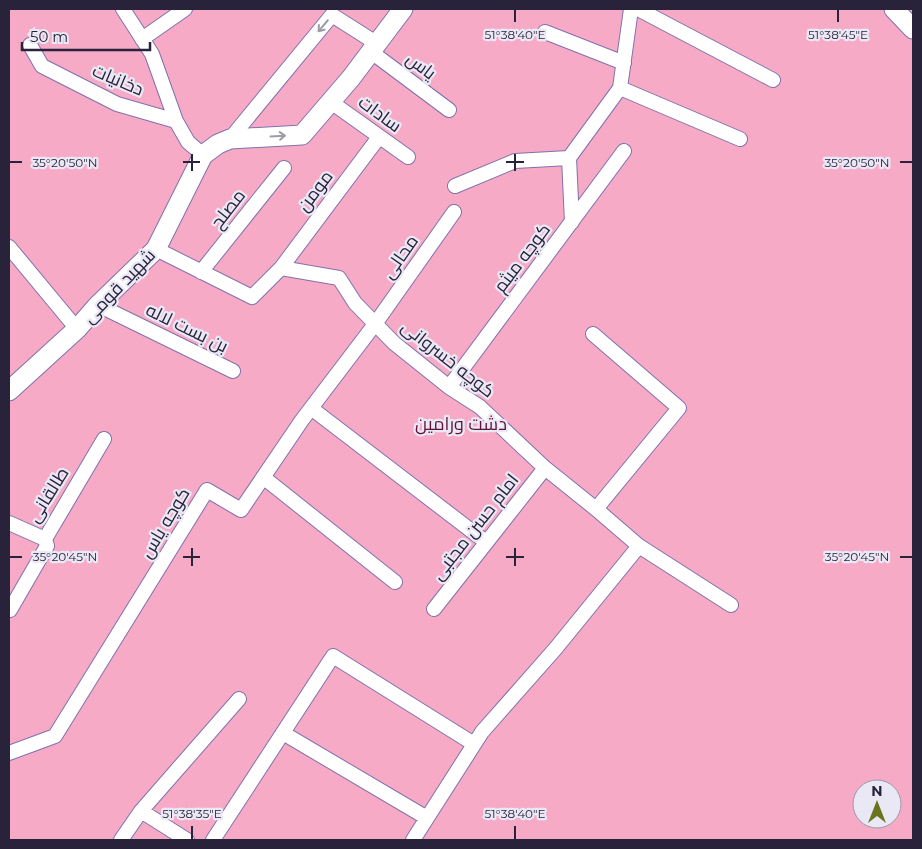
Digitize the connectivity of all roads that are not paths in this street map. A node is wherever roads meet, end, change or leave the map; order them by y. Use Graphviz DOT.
graph roads {
  1 [pos="123,9"];
  2 [pos="185,9"];
  3 [pos="403,9"];
  4 [pos="631,9"];
  5 [pos="638,9"];
  6 [pos="894,9"];
  7 [pos="913,29"];
  8 [pos="546,32"];
  9 [pos="142,39"];
  10 [pos="30,45"];
  11 [pos="373,47"];
  12 [pos="624,63"];
  13 [pos="773,80"];
  14 [pos="620,88"];
  15 [pos="331,102"];
  16 [pos="449,110"];
  17 [pos="176,121"];
  18 [pos="379,137"];
  19 [pos="230,139"];
  20 [pos="740,139"];
  21 [pos="624,150"];
  22 [pos="204,155"];
  23 [pos="408,157"];
  24 [pos="568,158"];
  25 [pos="284,168"];
  26 [pos="455,186"];
  27 [pos="454,212"];
  28 [pos="572,222"];
  29 [pos="9,248"];
  30 [pos="156,249"];
  31 [pos="281,268"];
  32 [pos="201,272"];
  33 [pos="98,305"];
  34 [pos="375,324"];
  35 [pos="77,329"];
  36 [pos="593,334"];
  37 [pos="233,371"];
  38 [pos="449,387"];
  39 [pos="9,392"];
  40 [pos="311,408"];
  41 [pos="104,439"];
  42 [pos="545,468"];
  43 [pos="263,477"];
  44 [pos="596,509"];
  45 [pos="9,523"];
  46 [pos="45,539"];
  47 [pos="486,542"];
  48 [pos="639,546"];
  49 [pos="395,582"];
  50 [pos="731,605"];
  51 [pos="434,609"];
  52 [pos="10,610"];
  53 [pos="239,699"];
  54 [pos="283,733"];
  55 [pos="474,744"];
  56 [pos="9,753"];
  57 [pos="141,811"];
  58 [pos="427,818"];
  59 [pos="121,840"];
  60 [pos="187,840"];
  61 [pos="212,840"];
  62 [pos="413,840"];
  1 -- 9 [label="street"];
  2 -- 9 [label="street"];
  3 -- 11 [label="street, شهید قومی"];
  4 -- 12 [label="street"];
  5 -- 13 [label="street"];
  6 -- 7 [label="street"];
  8 -- 12 [label="street"];
  9 -- 17 [label="street"];
  10 -- 17 [label="street, دخانیات"];
  11 -- 15 [label="street, شهید قومی"];
  11 -- 16 [label="street, یاس"];
  11 -- 19 [label="street, یاس, one-way"];
  12 -- 14 [label="street"];
  14 -- 20 [label="street"];
  14 -- 24 [label="street"];
  15 -- 18 [label="street, سادات"];
  19 -- 15 [label="street, شهید قومی, one-way"];
  17 -- 22 [label="street"];
  18 -- 23 [label="street, سادات"];
  18 -- 31 [label="street, مومن"];
  19 -- 22 [label="street, شهید قومی"];
  21 -- 28 [label="street, کوچه میثم"];
  22 -- 30 [label="street, شهید قومی"];
  24 -- 26 [label="street"];
  24 -- 28 [label="street"];
  25 -- 32 [label="street, مصلح"];
  27 -- 34 [label="street, محالی"];
  28 -- 38 [label="street, کوچه میثم"];
  29 -- 35 [label="street"];
  30 -- 32 [label="street"];
  30 -- 33 [label="street, شهید قومی"];
  31 -- 32 [label="street"];
  31 -- 34 [label="street, کوچه خسروانی"];
  33 -- 35 [label="street, شهید قومی"];
  33 -- 37 [label="street, بن بست لاله"];
  34 -- 38 [label="street, کوچه خسروانی"];
  34 -- 40 [label="street, کوچه یاس"];
  35 -- 39 [label="street, شهید قومی"];
  36 -- 44 [label="street"];
  38 -- 42 [label="street, کوچه خسروانی"];
  40 -- 43 [label="street, کوچه یاس"];
  40 -- 47 [label="street"];
  41 -- 46 [label="street, طالقانی"];
  42 -- 44 [label="street, کوچه خسروانی"];
  42 -- 47 [label="street, امام حسن مجتبی"];
  43 -- 49 [label="street"];
  43 -- 56 [label="street, کوچه یاس"];
  44 -- 48 [label="street, کوچه خسروانی"];
  45 -- 46 [label="street, طالقانی"];
  46 -- 52 [label="street"];
  47 -- 51 [label="street, امام حسن مجتبی"];
  48 -- 50 [label="street, کوچه خسروانی"];
  48 -- 55 [label="street"];
  53 -- 57 [label="street"];
  54 -- 55 [label="street"];
  54 -- 58 [label="street"];
  54 -- 61 [label="street"];
  55 -- 58 [label="street"];
  57 -- 59 [label="street"];
  57 -- 60 [label="street"];
  58 -- 62 [label="street"];
}
